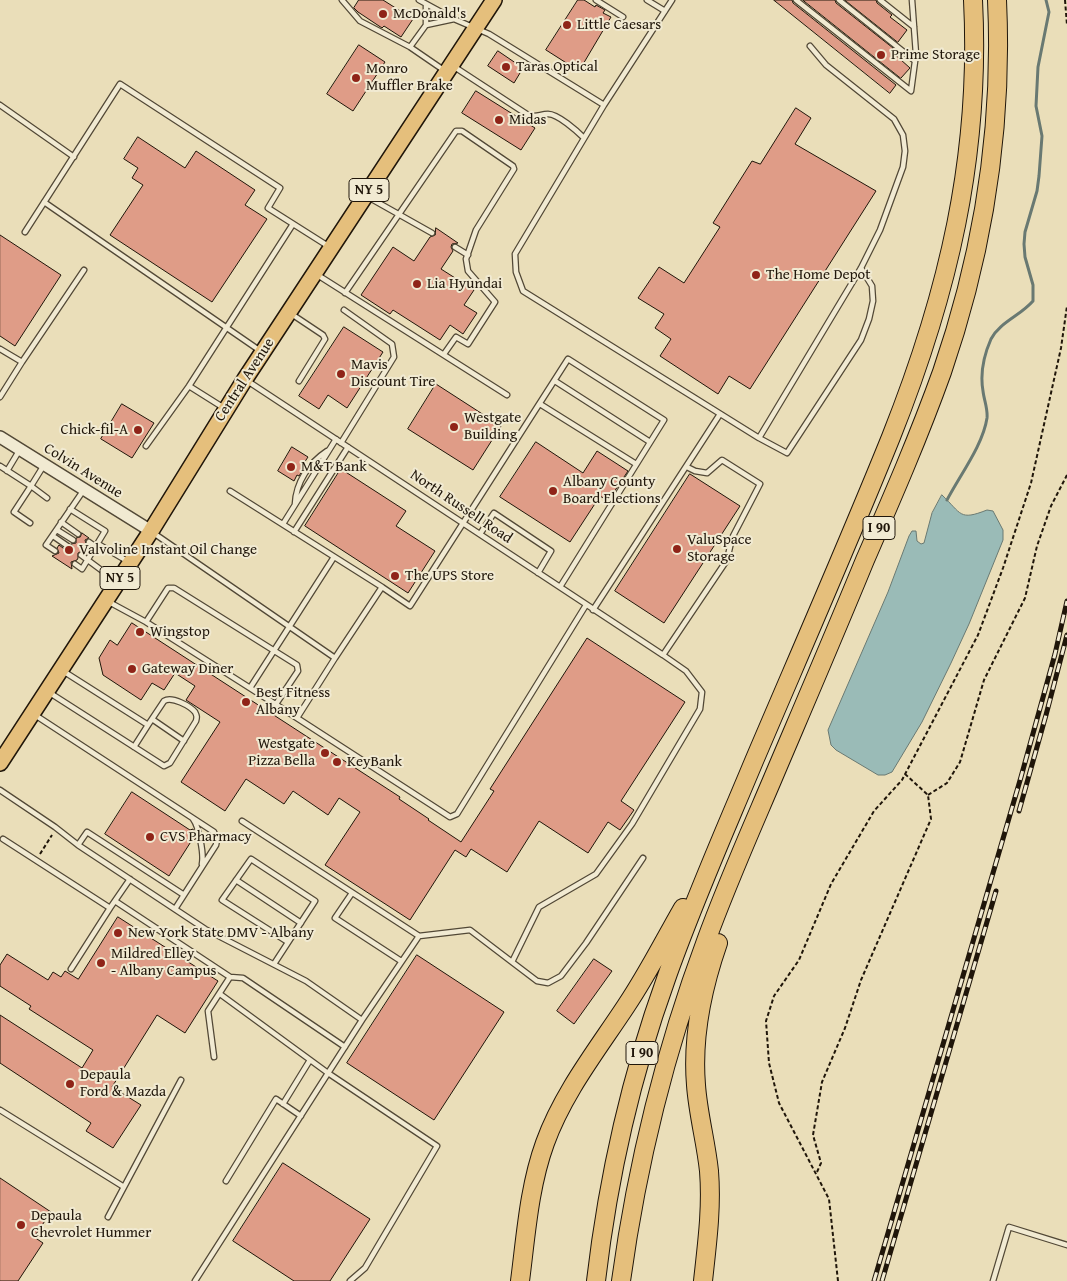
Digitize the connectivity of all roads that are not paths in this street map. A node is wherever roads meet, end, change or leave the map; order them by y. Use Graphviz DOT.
graph roads {
  1 [pos="342,0"];
  2 [pos="420,0"];
  3 [pos="494,0"];
  4 [pos="596,0"];
  5 [pos="647,0"];
  6 [pos="672,0"];
  7 [pos="796,0"];
  8 [pos="839,0"];
  9 [pos="880,0"];
  10 [pos="912,0"];
  11 [pos="973,0"];
  12 [pos="997,0"];
  13 [pos="426,4"];
  14 [pos="665,12"];
  15 [pos="623,17"];
  16 [pos="454,19"];
  17 [pos="426,25"];
  18 [pos="914,27"];
  19 [pos="477,28"];
  20 [pos="810,46"];
  21 [pos="410,47"];
  22 [pos="915,61"];
  23 [pos="450,69"];
  24 [pos="604,104"];
  25 [pos="0,105"];
  26 [pos="584,138"];
  27 [pos="74,157"];
  28 [pos="365,196"];
  29 [pos="44,202"];
  30 [pos="399,215"];
  31 [pos="294,224"];
  32 [pos="25,232"];
  33 [pos="432,233"];
  34 [pos="455,247"];
  35 [pos="332,248"];
  36 [pos="468,255"];
  37 [pos="861,268"];
  38 [pos="84,270"];
  39 [pos="315,274"];
  40 [pos="345,293"];
  41 [pos="344,310"];
  42 [pos="289,312"];
  43 [pos="227,328"];
  44 [pos="0,349"];
  45 [pos="263,352"];
  46 [pos="444,354"];
  47 [pos="22,362"];
  48 [pos="245,379"];
  49 [pos="299,381"];
  50 [pos="555,381"];
  51 [pos="189,386"];
  52 [pos="507,395"];
  53 [pos="0,396"];
  54 [pos="540,404"];
  55 [pos="226,410"];
  56 [pos="720,414"];
  57 [pos="0,437"];
  58 [pos="759,438"];
  59 [pos="336,439"];
  60 [pos="650,442"];
  61 [pos="341,443"];
  62 [pos="146,446"];
  63 [pos="348,447"];
  64 [pos="20,450"];
  65 [pos="45,464"];
  66 [pos="636,464"];
  67 [pos="0,466"];
  68 [pos="687,467"];
  69 [pos="7,471"];
  70 [pos="30,486"];
  71 [pos="84,489"];
  72 [pos="230,491"];
  73 [pos="47,498"];
  74 [pos="70,509"];
  75 [pos="61,522"];
  76 [pos="30,523"];
  77 [pos="464,523"];
  78 [pos="283,524"];
  79 [pos="57,530"];
  80 [pos="151,531"];
  81 [pos="294,532"];
  82 [pos="78,534"];
  83 [pos="480,534"];
  84 [pos="52,536"];
  85 [pos="73,540"];
  86 [pos="89,542"];
  87 [pos="97,545"];
  88 [pos="69,547"];
  89 [pos="85,548"];
  90 [pos="55,551"];
  91 [pos="92,553"];
  92 [pos="81,555"];
  93 [pos="334,557"];
  94 [pos="88,560"];
  95 [pos="130,563"];
  96 [pos="74,564"];
  97 [pos="538,573"];
  98 [pos="118,582"];
  99 [pos="382,587"];
  100 [pos="560,587"];
  101 [pos="106,600"];
  102 [pos="586,605"];
  103 [pos="593,610"];
  104 [pos="146,622"];
  105 [pos="290,626"];
  106 [pos="274,651"];
  107 [pos="663,654"];
  108 [pos="335,658"];
  109 [pos="61,670"];
  110 [pos="250,688"];
  111 [pos="46,691"];
  112 [pos="276,704"];
  113 [pos="32,713"];
  114 [pos="297,718"];
  115 [pos="152,719"];
  116 [pos="148,725"];
  117 [pos="184,741"];
  118 [pos="134,747"];
  119 [pos="0,763"];
  120 [pos="778,766"];
  121 [pos="0,790"];
  122 [pos="187,814"];
  123 [pos="242,821"];
  124 [pos="723,835"];
  125 [pos="3,839"];
  126 [pos="78,846"];
  127 [pos="643,858"];
  128 [pos="200,870"];
  129 [pos="130,879"];
  130 [pos="236,880"];
  131 [pos="352,893"];
  132 [pos="184,895"];
  133 [pos="115,901"];
  134 [pos="110,908"];
  135 [pos="175,909"];
  136 [pos="301,923"];
  137 [pos="419,936"];
  138 [pos="288,942"];
  139 [pos="401,961"];
  140 [pos="512,962"];
  141 [pos="274,964"];
  142 [pos="71,969"];
  143 [pos="230,977"];
  144 [pos="220,994"];
  145 [pos="362,1020"];
  146 [pos="345,1046"];
  147 [pos="214,1057"];
  148 [pos="310,1060"];
  149 [pos="328,1073"];
  150 [pos="181,1080"];
  151 [pos="283,1104"];
  152 [pos="0,1110"];
  153 [pos="300,1116"];
  154 [pos="226,1181"];
  155 [pos="124,1187"];
  156 [pos="108,1218"];
  157 [pos="1067,1245"];
  158 [pos="195,1281"];
  159 [pos="350,1281"];
  160 [pos="520,1281"];
  161 [pos="596,1281"];
  162 [pos="621,1281"];
  163 [pos="703,1281"];
  164 [pos="993,1281"];
  1 -- 21 [label="lane"];
  2 -- 13 [label="lane"];
  3 -- 19 [label="main road, Central Avenue / NY 5"];
  4 -- 15 [label="lane"];
  5 -- 14 [label="lane"];
  6 -- 14 [label="lane"];
  7 -- 22 [label="lane"];
  8 -- 22 [label="lane"];
  9 -- 18 [label="lane"];
  10 -- 18 [label="lane"];
  11 -- 124 [label="highway, I 90"];
  12 -- 120 [label="highway, I 90"];
  13 -- 16 [label="lane"];
  13 -- 17 [label="lane"];
  14 -- 24 [label="lane"];
  16 -- 17 [label="lane"];
  16 -- 19 [label="lane"];
  17 -- 21 [label="lane"];
  18 -- 22 [label="lane"];
  19 -- 23 [label="main road, Central Avenue / NY 5"];
  19 -- 24 [label="lane"];
  20 -- 37 [label="lane"];
  21 -- 23 [label="lane"];
  23 -- 26 [label="lane"];
  23 -- 28 [label="main road, Central Avenue / NY 5"];
  24 -- 26 [label="lane"];
  25 -- 27 [label="lane"];
  26 -- 56 [label="lane"];
  27 -- 29 [label="lane"];
  27 -- 31 [label="lane"];
  28 -- 30 [label="lane"];
  28 -- 35 [label="main road, Central Avenue / NY 5"];
  29 -- 32 [label="lane"];
  29 -- 43 [label="lane"];
  30 -- 33 [label="lane"];
  30 -- 36 [label="lane"];
  30 -- 40 [label="lane"];
  31 -- 35 [label="lane"];
  31 -- 43 [label="lane"];
  34 -- 36 [label="lane"];
  35 -- 39 [label="main road, Central Avenue / NY 5"];
  36 -- 46 [label="lane"];
  37 -- 58 [label="lane"];
  37 -- 58 [label="lane"];
  38 -- 47 [label="lane"];
  39 -- 40 [label="lane"];
  39 -- 42 [label="main road, Central Avenue / NY 5"];
  40 -- 46 [label="lane"];
  41 -- 61 [label="lane"];
  42 -- 45 [label="main road, Central Avenue / NY 5"];
  42 -- 49 [label="lane"];
  43 -- 45 [label="lane"];
  43 -- 51 [label="lane"];
  44 -- 47 [label="lane"];
  45 -- 48 [label="main road, Central Avenue / NY 5"];
  46 -- 52 [label="lane"];
  47 -- 53 [label="lane"];
  48 -- 55 [label="main road, Central Avenue / NY 5"];
  48 -- 59 [label="lane, North Russell Road"];
  50 -- 54 [label="lane"];
  50 -- 60 [label="lane"];
  50 -- 60 [label="lane"];
  51 -- 55 [label="lane"];
  51 -- 62 [label="lane"];
  54 -- 66 [label="lane"];
  54 -- 77 [label="lane"];
  55 -- 80 [label="main road, Central Avenue / NY 5"];
  56 -- 58 [label="lane"];
  56 -- 68 [label="lane"];
  57 -- 64 [label="street, Colvin Avenue"];
  59 -- 61 [label="lane, North Russell Road"];
  59 -- 78 [label="lane"];
  60 -- 66 [label="lane"];
  61 -- 63 [label="lane, North Russell Road"];
  63 -- 77 [label="lane, North Russell Road"];
  63 -- 81 [label="lane"];
  64 -- 65 [label="street, Colvin Avenue"];
  64 -- 69 [label="lane"];
  65 -- 70 [label="lane"];
  65 -- 71 [label="street, Colvin Avenue"];
  66 -- 100 [label="lane"];
  67 -- 69 [label="lane"];
  68 -- 103 [label="lane"];
  68 -- 107 [label="lane"];
  69 -- 70 [label="lane"];
  70 -- 73 [label="lane"];
  70 -- 76 [label="lane"];
  71 -- 74 [label="lane"];
  71 -- 80 [label="street, Colvin Avenue"];
  72 -- 78 [label="lane"];
  74 -- 75 [label="lane"];
  74 -- 87 [label="lane"];
  75 -- 79 [label="lane"];
  75 -- 82 [label="lane"];
  77 -- 83 [label="lane, North Russell Road"];
  77 -- 99 [label="lane"];
  78 -- 81 [label="lane"];
  79 -- 84 [label="lane"];
  79 -- 85 [label="lane"];
  80 -- 95 [label="main road, Central Avenue / NY 5"];
  80 -- 105 [label="lane"];
  81 -- 93 [label="lane"];
  83 -- 97 [label="lane, North Russell Road"];
  83 -- 97 [label="lane"];
  84 -- 88 [label="lane"];
  84 -- 90 [label="lane"];
  86 -- 87 [label="lane"];
  87 -- 91 [label="lane"];
  87 -- 95 [label="lane"];
  89 -- 91 [label="lane"];
  91 -- 94 [label="lane"];
  92 -- 94 [label="lane"];
  93 -- 99 [label="lane"];
  93 -- 105 [label="lane"];
  94 -- 96 [label="lane"];
  94 -- 98 [label="lane"];
  95 -- 98 [label="main road, Central Avenue / NY 5"];
  97 -- 100 [label="lane, North Russell Road"];
  98 -- 101 [label="main road, Central Avenue / NY 5"];
  99 -- 108 [label="lane"];
  100 -- 102 [label="lane, North Russell Road"];
  101 -- 104 [label="lane"];
  101 -- 109 [label="main road, Central Avenue / NY 5"];
  102 -- 103 [label="lane, North Russell Road"];
  102 -- 114 [label="lane"];
  103 -- 107 [label="lane, North Russell Road"];
  104 -- 106 [label="lane"];
  104 -- 110 [label="lane"];
  105 -- 106 [label="lane"];
  105 -- 108 [label="lane"];
  106 -- 110 [label="lane"];
  106 -- 112 [label="lane"];
  107 -- 140 [label="lane, North Russell Road"];
  108 -- 114 [label="lane"];
  109 -- 111 [label="main road, Central Avenue / NY 5"];
  109 -- 116 [label="lane"];
  110 -- 112 [label="lane"];
  111 -- 113 [label="main road, Central Avenue / NY 5"];
  111 -- 118 [label="lane"];
  112 -- 114 [label="lane"];
  113 -- 119 [label="main road, Central Avenue / NY 5"];
  113 -- 122 [label="lane"];
  115 -- 116 [label="lane"];
  115 -- 117 [label="lane"];
  115 -- 117 [label="lane"];
  116 -- 118 [label="lane"];
  117 -- 118 [label="lane"];
  120 -- 162 [label="highway, I 90"];
  120 -- 163 [label="highway"];
  121 -- 126 [label="lane"];
  122 -- 128 [label="lane"];
  122 -- 128 [label="lane"];
  123 -- 131 [label="lane"];
  124 -- 160 [label="highway"];
  124 -- 161 [label="highway, I 90"];
  125 -- 134 [label="lane"];
  126 -- 129 [label="lane"];
  126 -- 132 [label="lane"];
  127 -- 140 [label="lane"];
  128 -- 132 [label="lane"];
  129 -- 133 [label="lane"];
  129 -- 135 [label="lane"];
  130 -- 136 [label="lane"];
  130 -- 136 [label="lane"];
  130 -- 138 [label="lane"];
  131 -- 137 [label="lane"];
  131 -- 139 [label="lane"];
  132 -- 135 [label="lane"];
  133 -- 134 [label="lane"];
  133 -- 143 [label="lane"];
  134 -- 142 [label="lane"];
  135 -- 141 [label="lane"];
  136 -- 138 [label="lane"];
  137 -- 139 [label="lane"];
  137 -- 140 [label="lane"];
  138 -- 141 [label="lane"];
  139 -- 145 [label="lane"];
  141 -- 145 [label="lane"];
  143 -- 144 [label="lane"];
  143 -- 146 [label="lane"];
  144 -- 147 [label="lane"];
  144 -- 148 [label="lane"];
  145 -- 146 [label="lane"];
  146 -- 149 [label="lane"];
  148 -- 149 [label="lane"];
  148 -- 151 [label="lane"];
  149 -- 153 [label="lane"];
  149 -- 159 [label="lane"];
  150 -- 155 [label="lane"];
  151 -- 153 [label="lane"];
  151 -- 154 [label="lane"];
  152 -- 155 [label="lane"];
  153 -- 158 [label="lane"];
  155 -- 156 [label="lane"];
  157 -- 164 [label="lane"];
}
